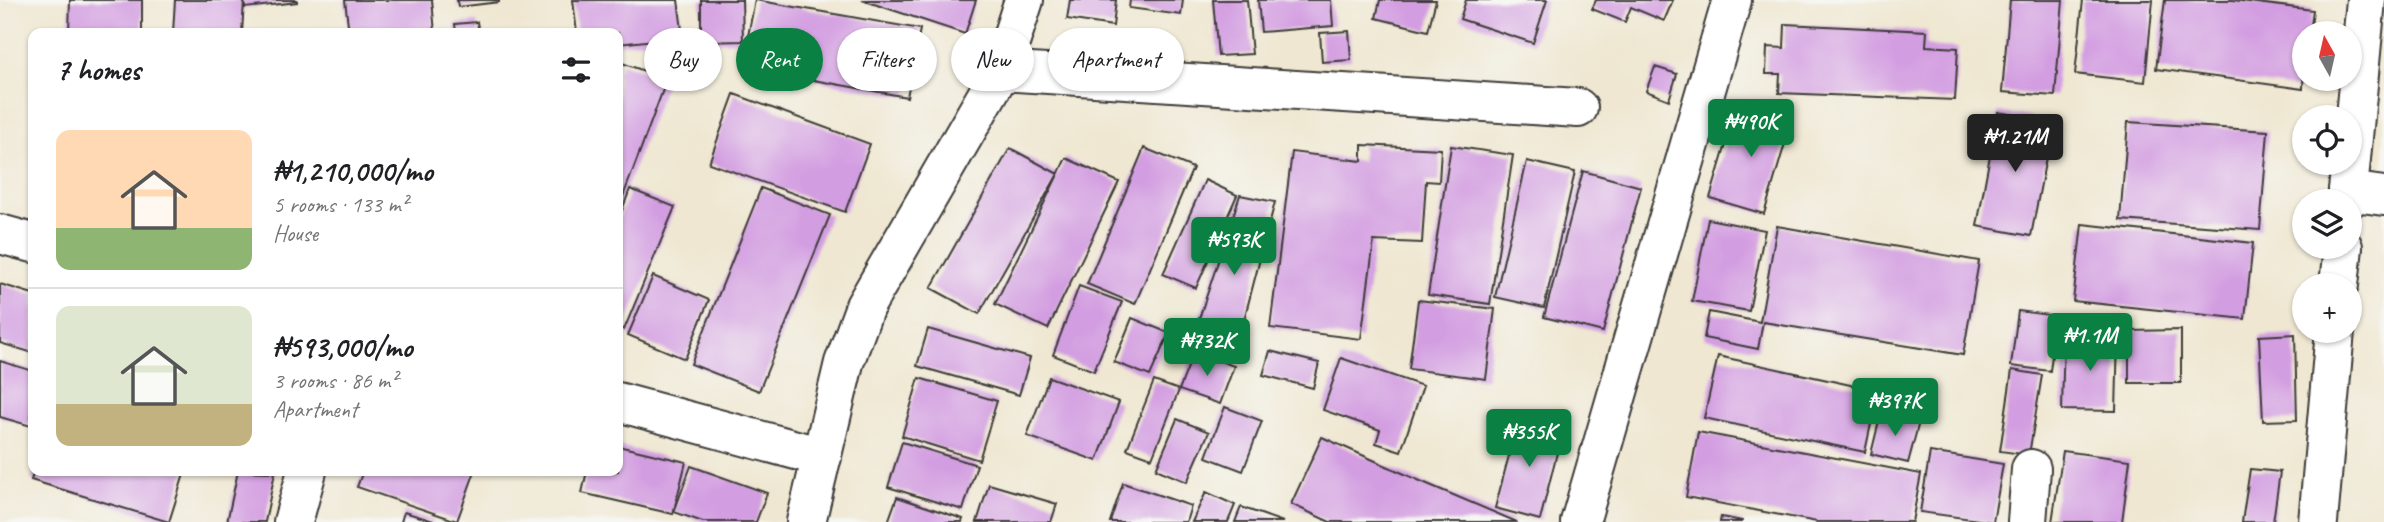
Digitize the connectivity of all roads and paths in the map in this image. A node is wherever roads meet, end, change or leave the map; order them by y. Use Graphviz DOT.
graph roads {
  1 [pos="1024,0"];
  2 [pos="1732,0"];
  3 [pos="2366,0"];
  4 [pos="1015,28"];
  5 [pos="1034,73"];
  6 [pos="989,91"];
  7 [pos="1578,108"];
  8 [pos="2359,189"];
  9 [pos="0,234"];
  10 [pos="28,242"];
  11 [pos="2334,343"];
  12 [pos="623,403"];
  13 [pos="822,457"];
  14 [pos="2031,469"];
  15 [pos="306,476"];
  16 [pos="293,522"];
  17 [pos="806,522"];
  18 [pos="1580,522"];
  19 [pos="2027,522"];
  20 [pos="2318,522"];
  1 -- 4 [label="street"];
  2 -- 18 [label="street"];
  3 -- 8 [label="street"];
  5 -- 7 [label="street"];
  6 -- 13 [label="street"];
  9 -- 10 [label="street"];
  11 -- 20 [label="street"];
  12 -- 13 [label="street"];
  13 -- 17 [label="street"];
  14 -- 19 [label="street"];
  15 -- 16 [label="street"];
}
